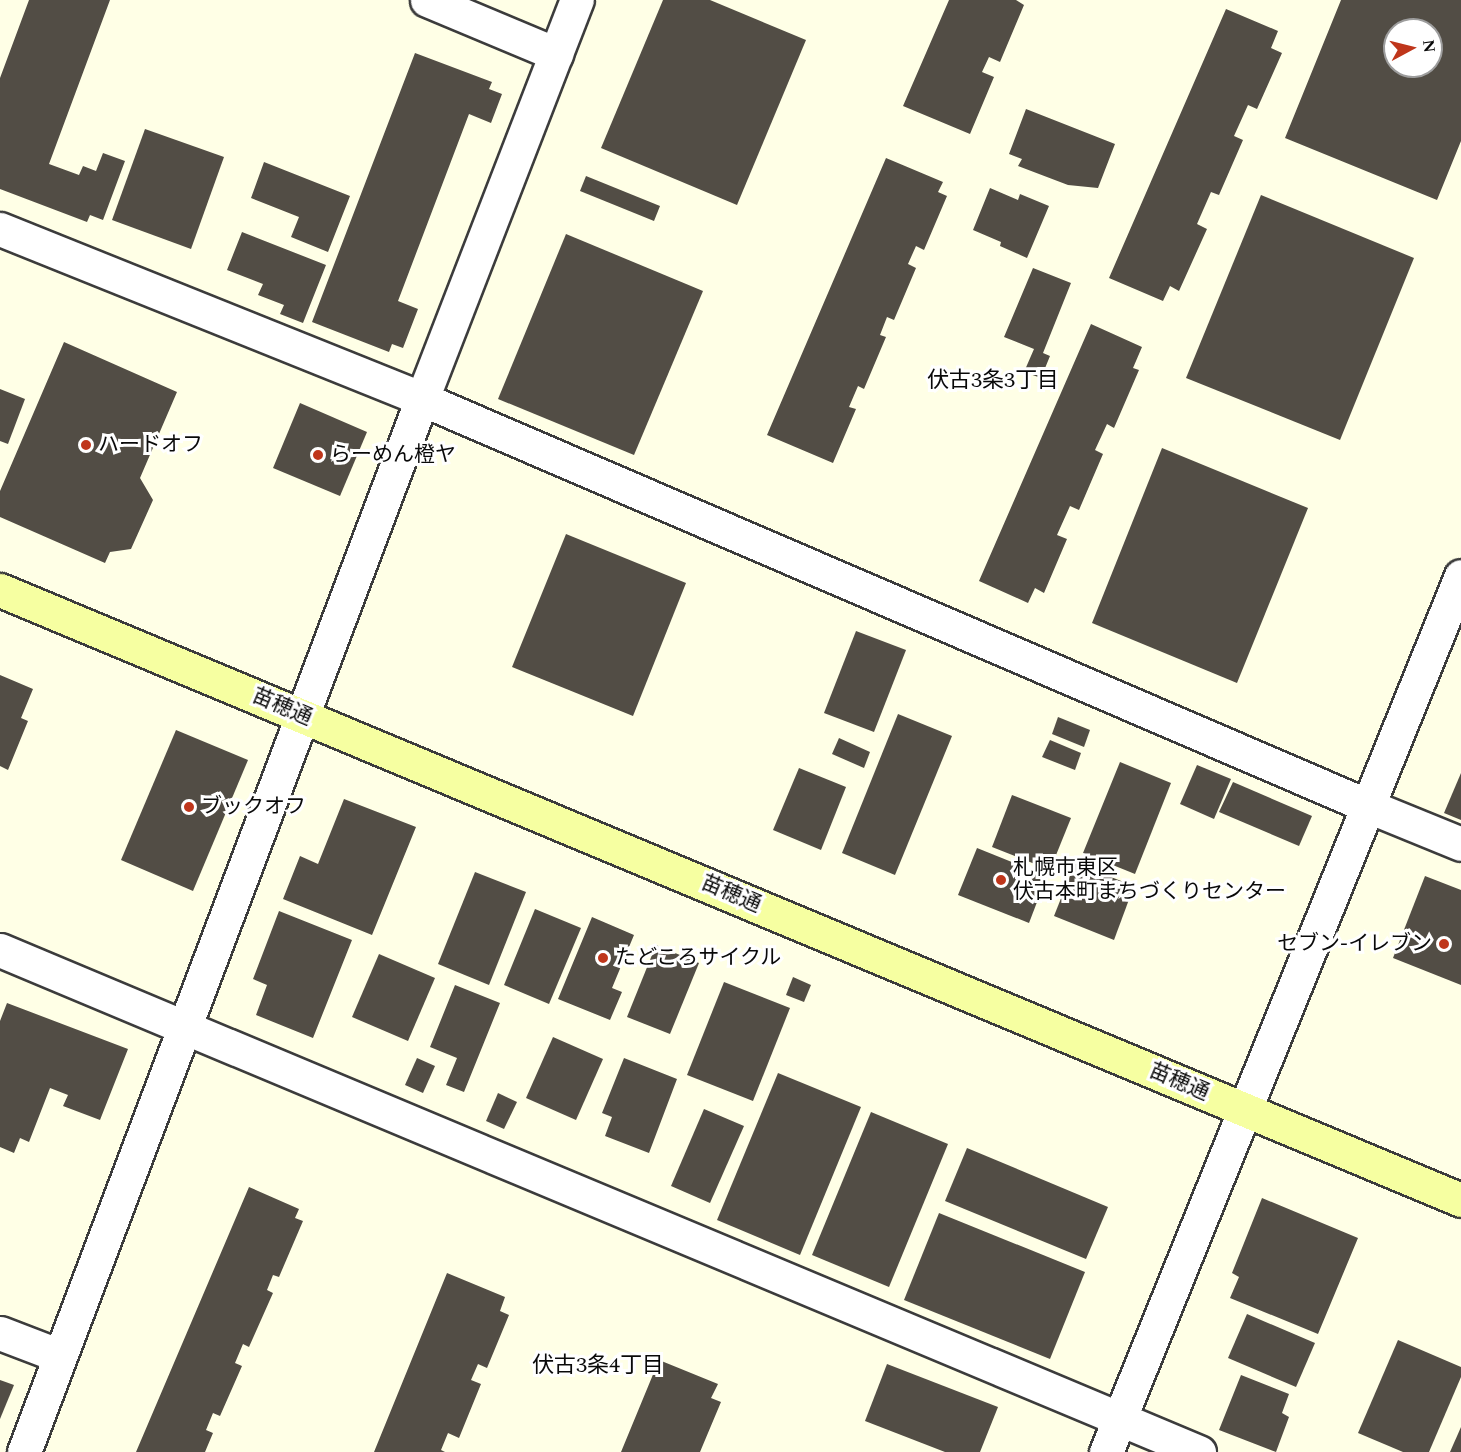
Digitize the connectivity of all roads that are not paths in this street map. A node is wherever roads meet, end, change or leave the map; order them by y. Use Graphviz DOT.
graph roads {
  1 [pos="427,0"];
  2 [pos="577,0"];
  3 [pos="556,54"];
  4 [pos="0,229"];
  5 [pos="422,399"];
  6 [pos="1461,576"];
  7 [pos="0,590"];
  8 [pos="303,716"];
  9 [pos="1368,806"];
  10 [pos="1461,844"];
  11 [pos="0,950"];
  12 [pos="185,1028"];
  13 [pos="1245,1109"];
  14 [pos="1461,1200"];
  15 [pos="0,1333"];
  16 [pos="60,1356"];
  17 [pos="1119,1419"];
  18 [pos="24,1452"];
  19 [pos="1106,1452"];
  20 [pos="1199,1452"];
  1 -- 3 [label="street"];
  2 -- 3 [label="street"];
  3 -- 5 [label="street"];
  4 -- 5 [label="street"];
  5 -- 8 [label="street"];
  5 -- 9 [label="street"];
  6 -- 9 [label="street"];
  7 -- 8 [label="street, 苗穂通"];
  8 -- 12 [label="street"];
  8 -- 13 [label="street, 苗穂通"];
  9 -- 10 [label="street"];
  9 -- 13 [label="street"];
  11 -- 12 [label="street"];
  12 -- 16 [label="street"];
  12 -- 17 [label="street"];
  13 -- 14 [label="street, 苗穂通"];
  13 -- 17 [label="street"];
  15 -- 16 [label="street"];
  16 -- 18 [label="street"];
  17 -- 19 [label="street"];
  17 -- 20 [label="street"];
}
